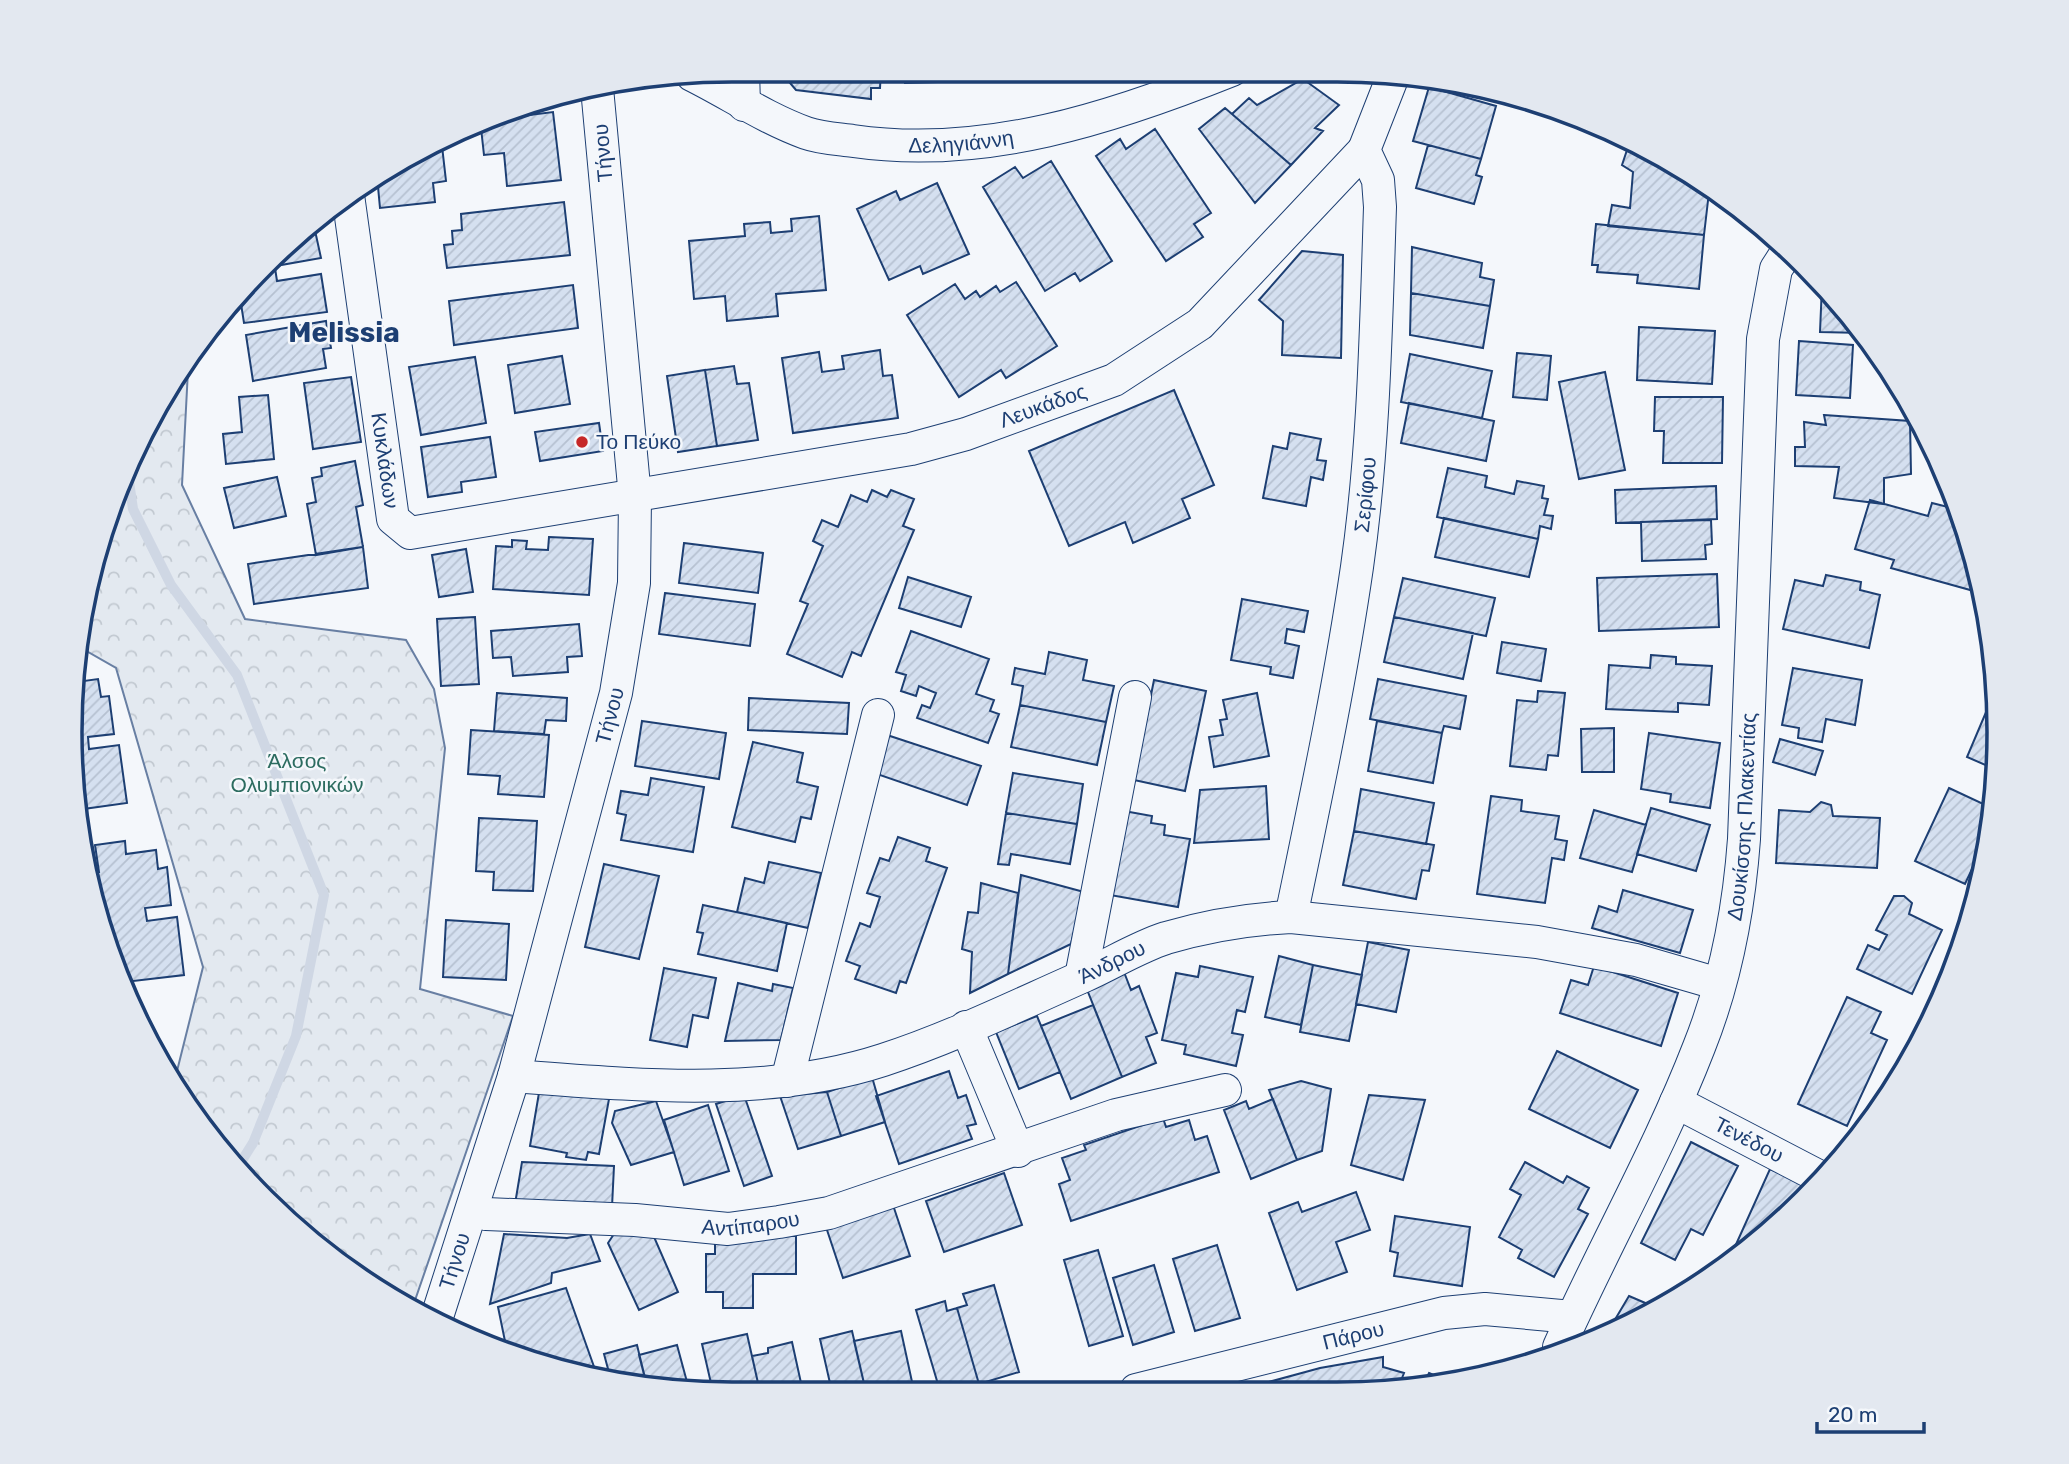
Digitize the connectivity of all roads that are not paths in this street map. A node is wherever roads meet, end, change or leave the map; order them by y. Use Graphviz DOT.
graph roads {
  1 [pos="743,82"];
  2 [pos="1197,82"];
  3 [pos="706,83"];
  4 [pos="1389,85"];
  5 [pos="598,97"];
  6 [pos="744,105"];
  7 [pos="1364,150"];
  8 [pos="350,207"];
  9 [pos="1779,257"];
  10 [pos="635,496"];
  11 [pos="1135,697"];
  12 [pos="878,715"];
  13 [pos="1291,917"];
  14 [pos="1081,977"];
  15 [pos="1719,984"];
  16 [pos="966,1027"];
  17 [pos="514,1076"];
  18 [pos="787,1081"];
  19 [pos="1225,1090"];
  20 [pos="1676,1102"];
  21 [pos="1018,1151"];
  22 [pos="1813,1173"];
  23 [pos="472,1210"];
  24 [pos="439,1312"];
  25 [pos="1572,1317"];
  26 [pos="1562,1341"];
  27 [pos="1168,1382"];
  1 -- 6 [label="street"];
  2 -- 6 [label="street, Δεληγιάννη"];
  3 -- 6 [label="street, Δεληγιάννη"];
  4 -- 7 [label="street"];
  5 -- 10 [label="street, Τήνου"];
  7 -- 10 [label="street, Λευκάδος"];
  7 -- 13 [label="street, Σερίφου"];
  8 -- 10 [label="street, Κυκλάδων"];
  9 -- 15 [label="street, Δουκίσσης Πλακεντίας"];
  10 -- 17 [label="street, Τήνου"];
  11 -- 14 [label="street"];
  12 -- 18 [label="street"];
  13 -- 14 [label="street, Άνδρου"];
  13 -- 15 [label="street, Άνδρου"];
  14 -- 16 [label="street, Άνδρου"];
  15 -- 20 [label="street, Δουκίσσης Πλακεντίας"];
  16 -- 18 [label="street, Άνδρου"];
  16 -- 21 [label="street"];
  17 -- 18 [label="street, Άνδρου"];
  17 -- 23 [label="street, Τήνου"];
  19 -- 21 [label="street, Αντίπαρου"];
  20 -- 22 [label="street, Τενέδου"];
  20 -- 25 [label="street, Δουκίσσης Πλακεντίας"];
  21 -- 23 [label="street, Αντίπαρου"];
  23 -- 24 [label="street, Τήνου"];
  25 -- 26 [label="street, Δουκίσσης Πλακεντίας"];
  25 -- 27 [label="street, Πάρου"];
}
